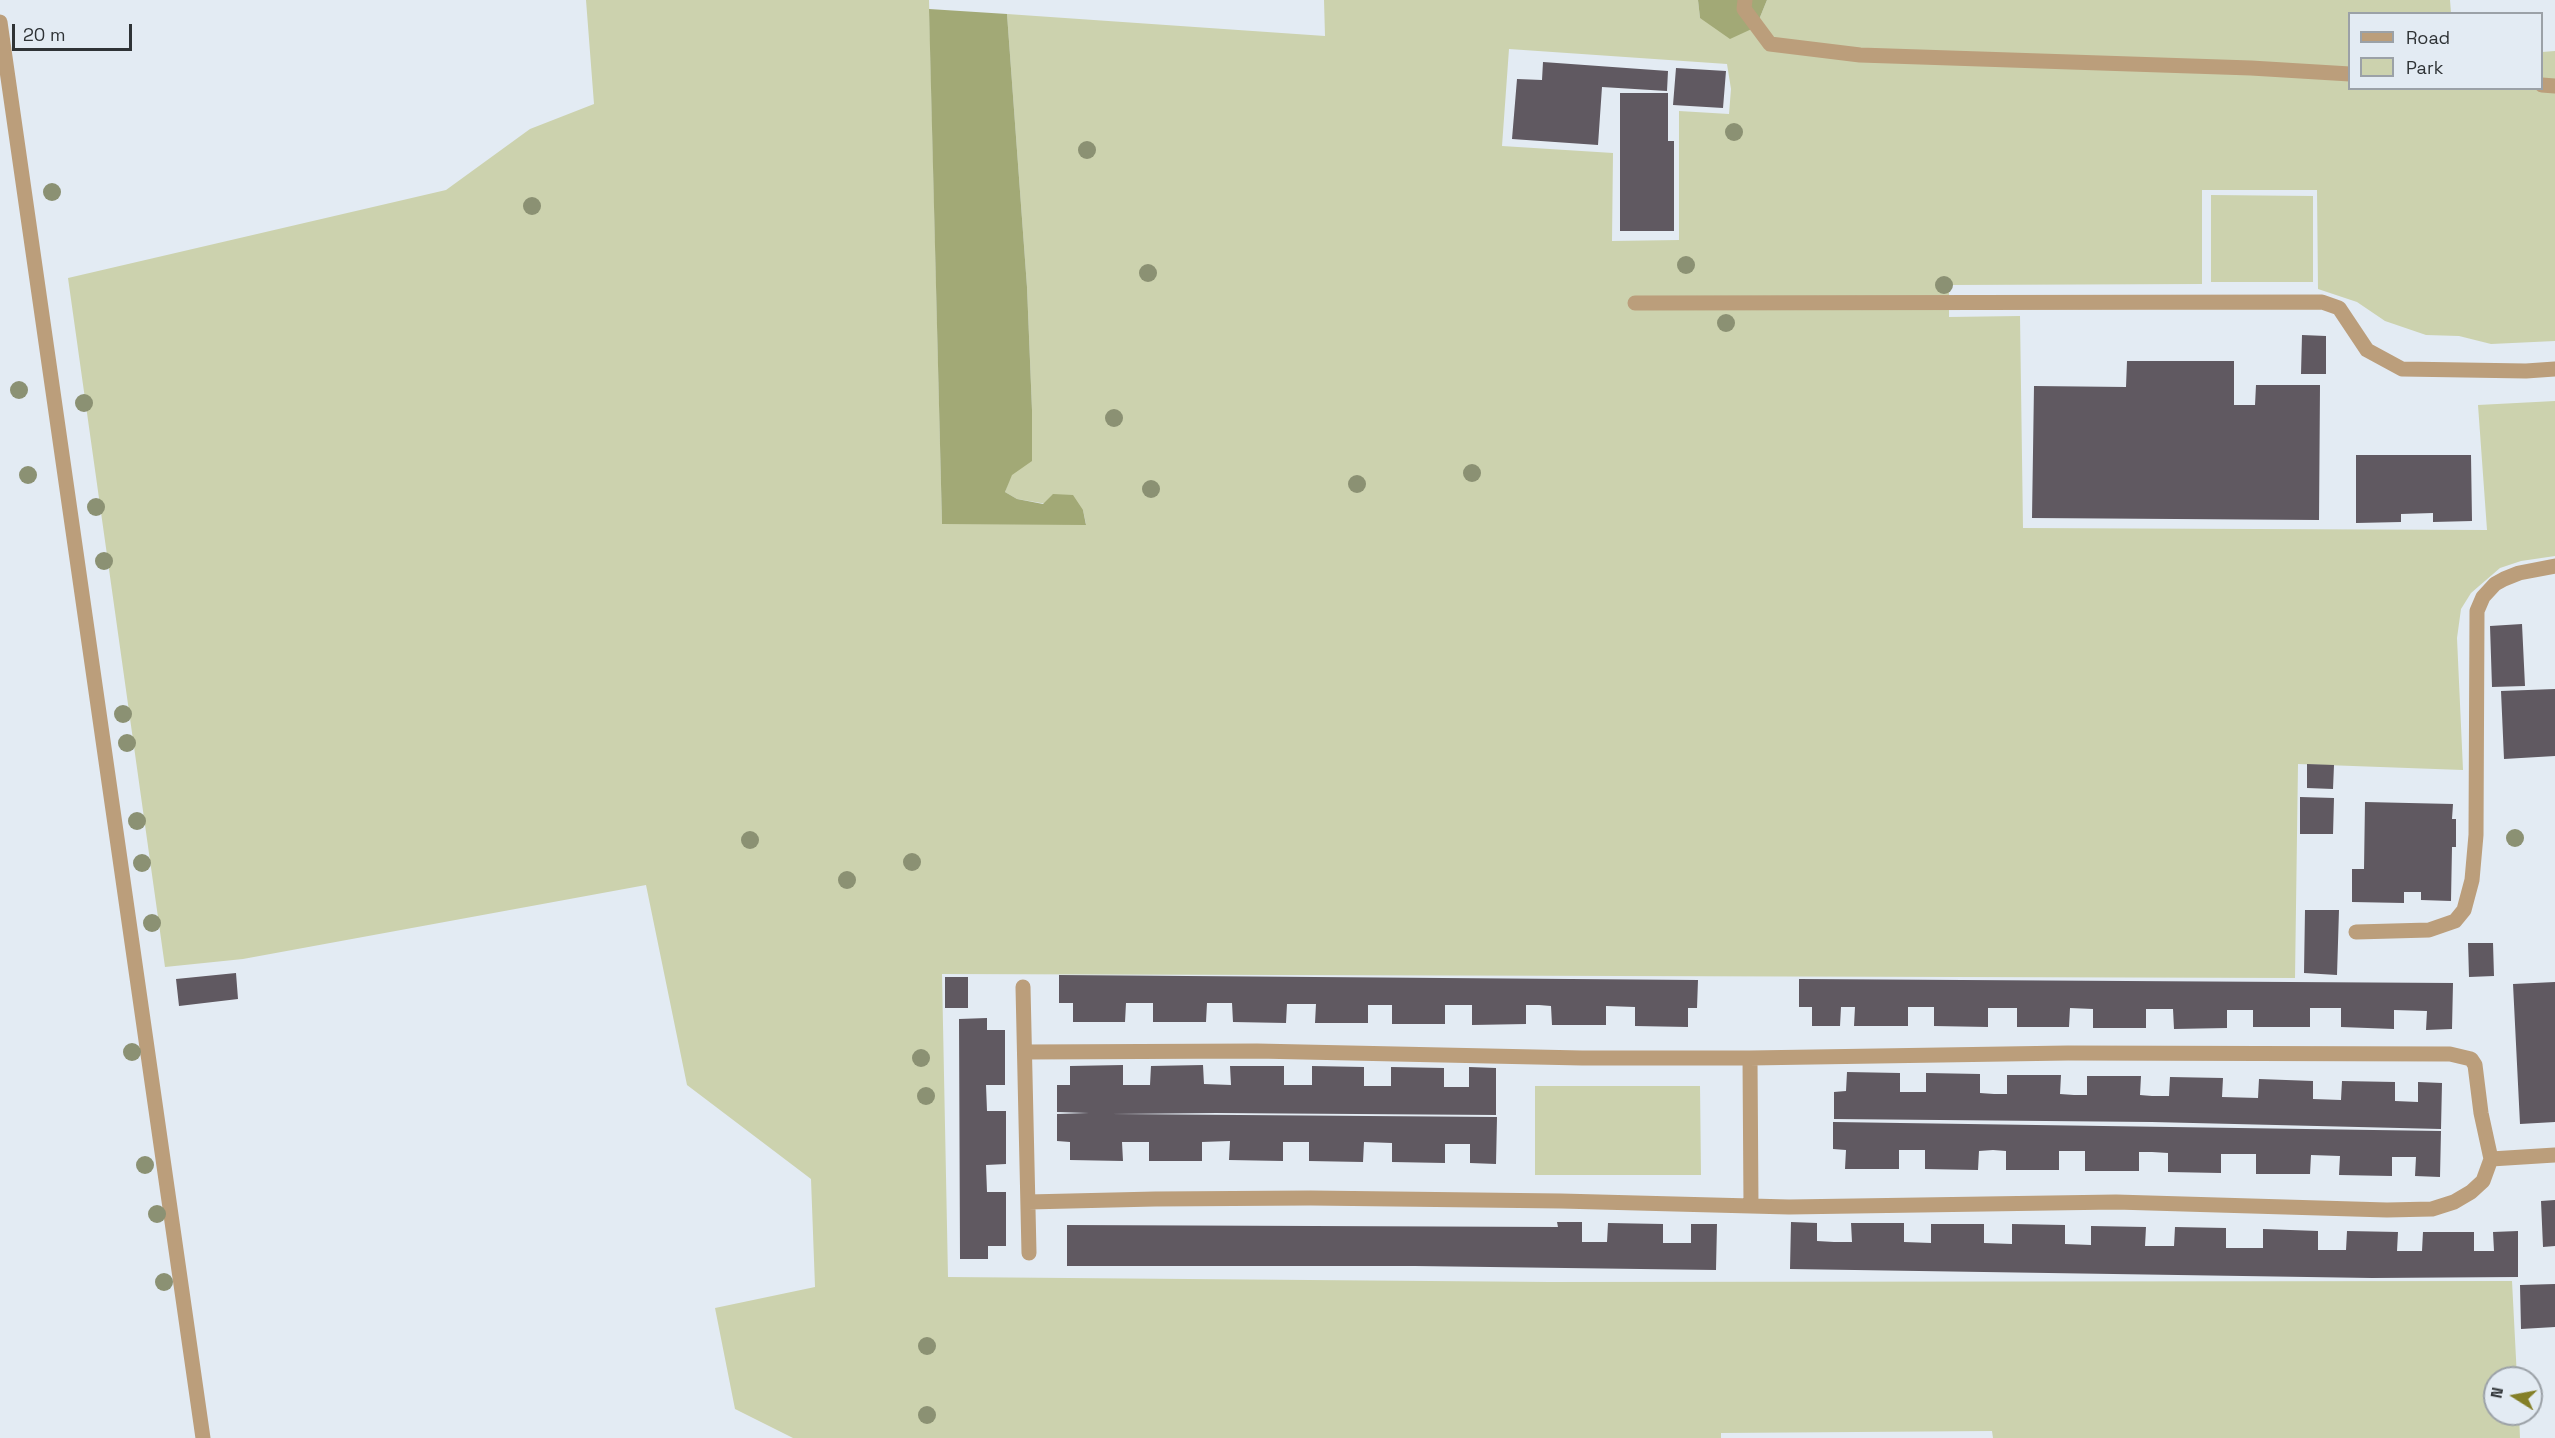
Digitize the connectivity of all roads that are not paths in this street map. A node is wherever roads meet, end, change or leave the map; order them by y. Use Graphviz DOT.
graph roads {
  1 [pos="1745,0"];
  2 [pos="0,22"];
  3 [pos="2348,74"];
  4 [pos="1635,303"];
  5 [pos="2555,369"];
  6 [pos="2555,566"];
  7 [pos="2356,932"];
  8 [pos="1023,987"];
  9 [pos="1025,1052"];
  10 [pos="1750,1058"];
  11 [pos="2555,1155"];
  12 [pos="2492,1159"];
  13 [pos="1028,1202"];
  14 [pos="1750,1206"];
  15 [pos="1029,1252"];
  16 [pos="203,1438"];
  1 -- 3 [label="street"];
  2 -- 16 [label="street"];
  4 -- 5 [label="street"];
  6 -- 7 [label="street"];
  8 -- 9 [label="street"];
  9 -- 10 [label="street"];
  9 -- 13 [label="street"];
  10 -- 12 [label="street"];
  10 -- 14 [label="street"];
  11 -- 12 [label="street"];
  12 -- 14 [label="street"];
  13 -- 14 [label="street"];
  13 -- 15 [label="street"];
}
